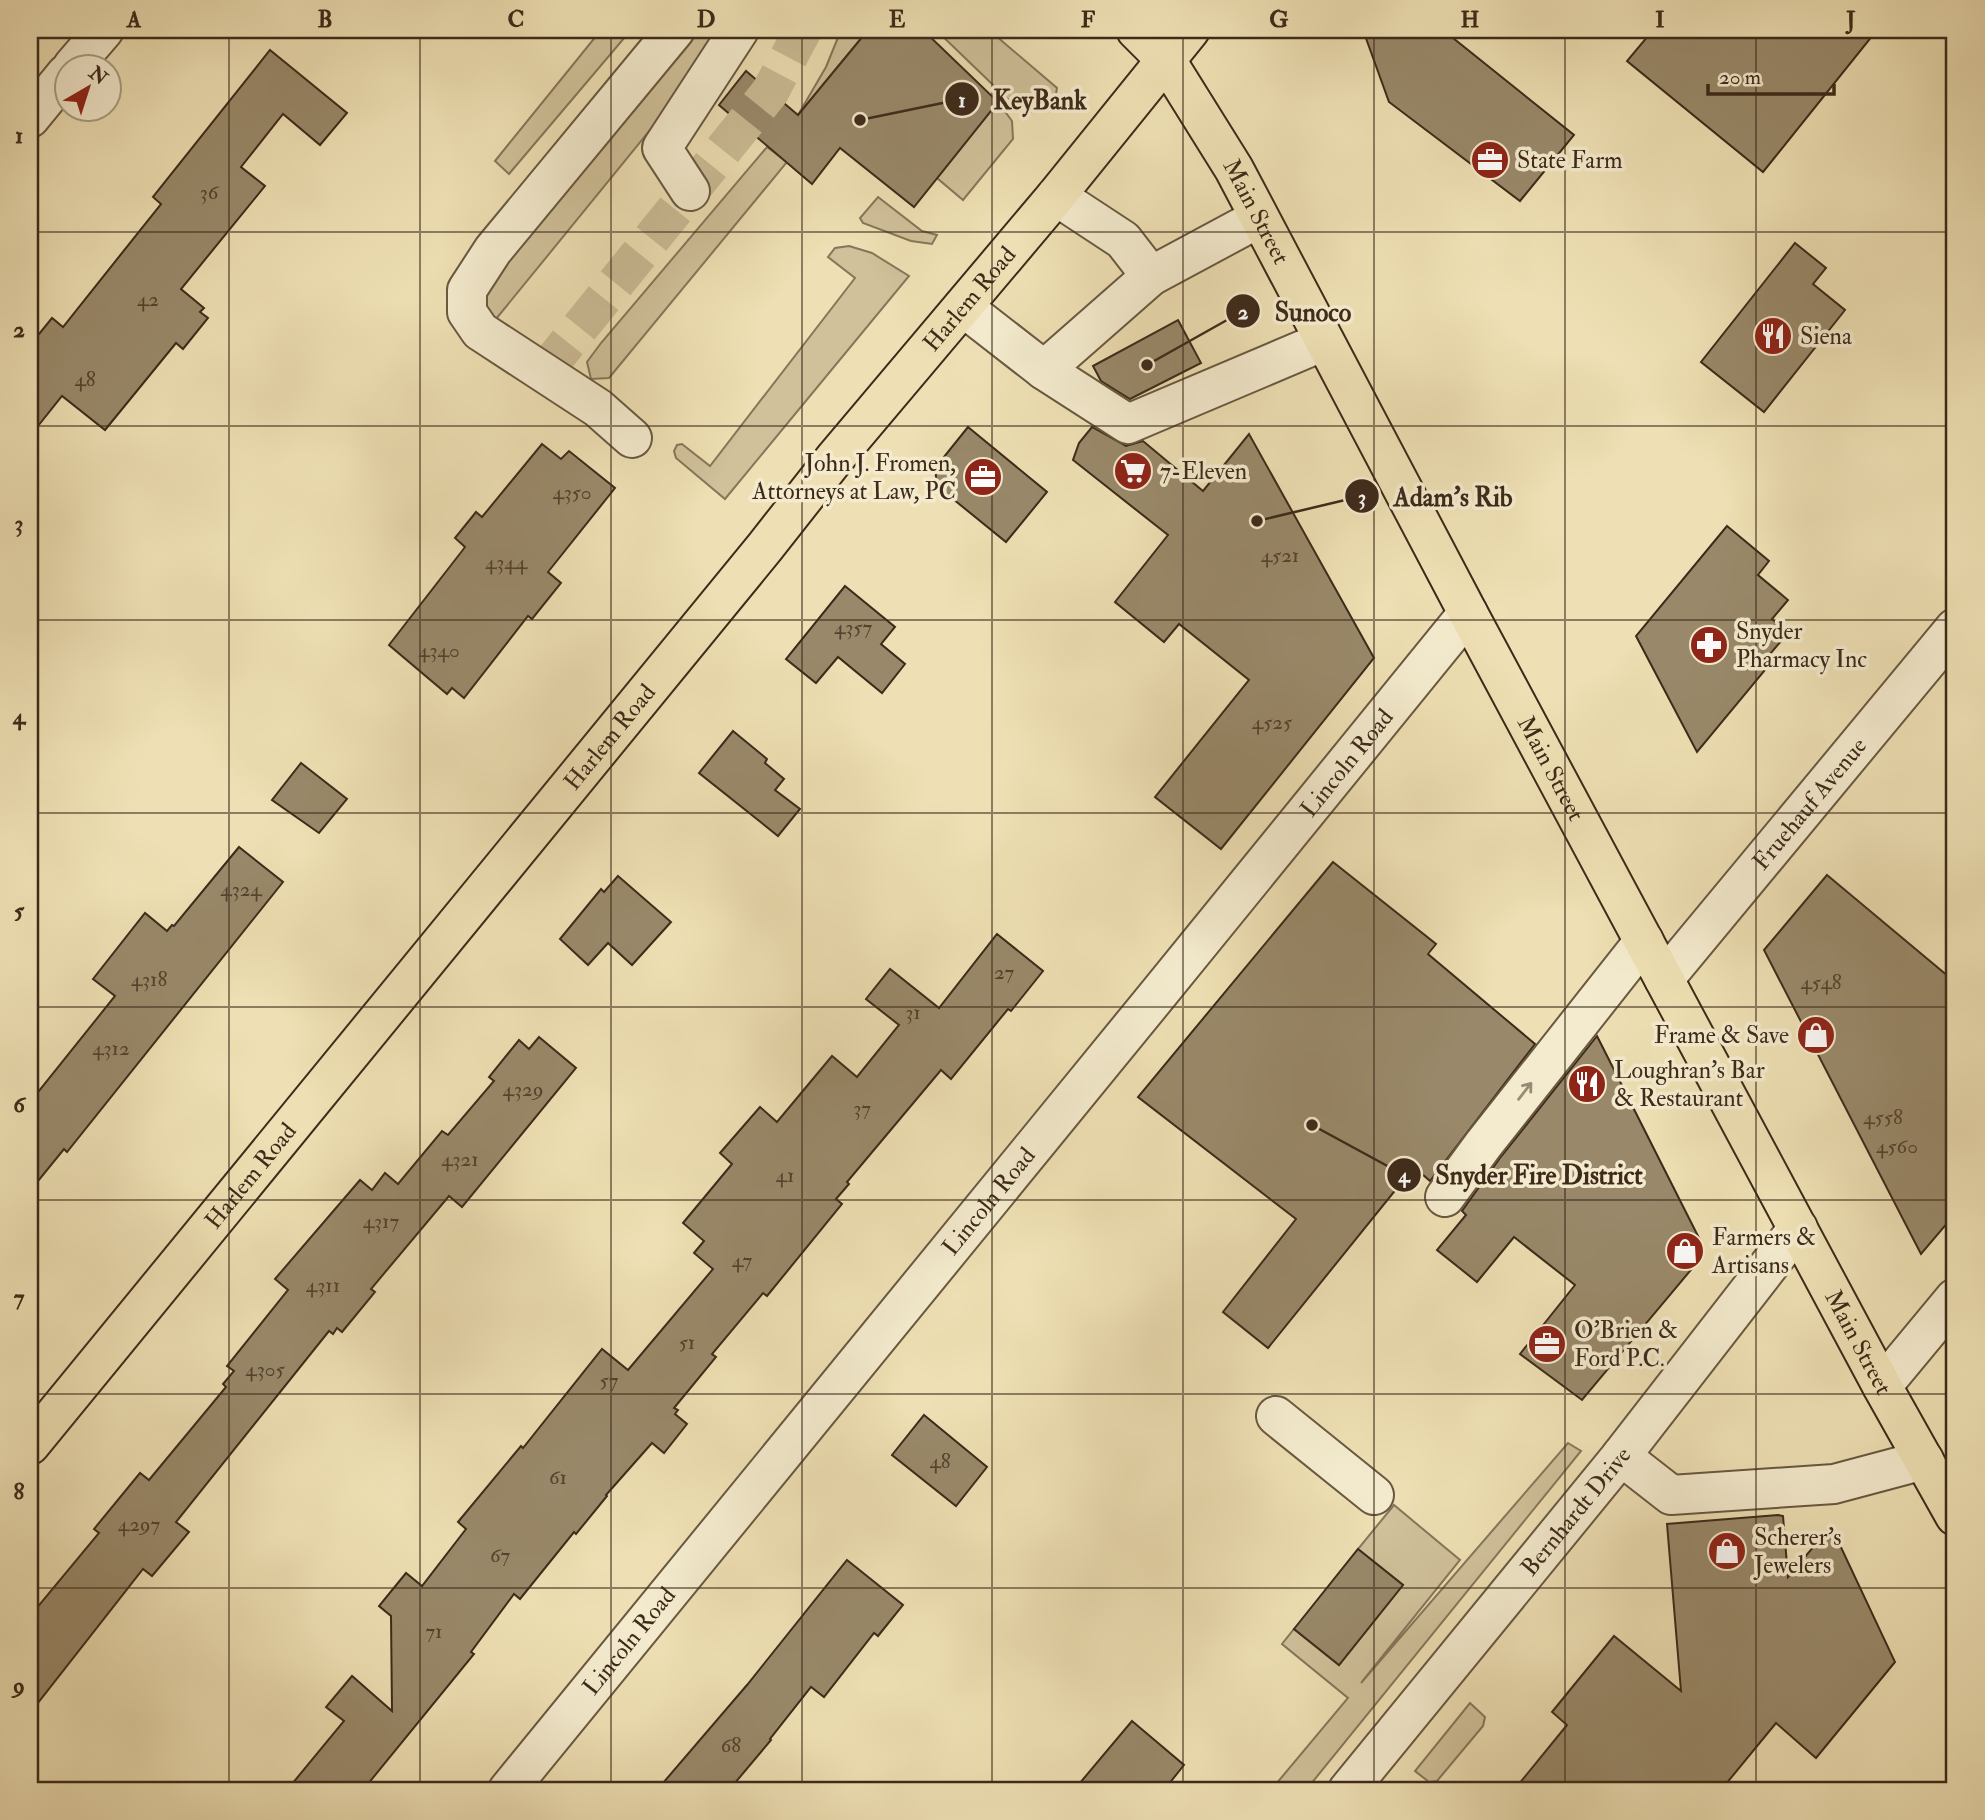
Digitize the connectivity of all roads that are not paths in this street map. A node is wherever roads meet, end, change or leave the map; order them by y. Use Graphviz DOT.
graph roads {
  1 [pos="104,30"];
  2 [pos="675,30"];
  3 [pos="739,30"];
  4 [pos="1136,30"];
  5 [pos="1190,30"];
  6 [pos="85,52"];
  7 [pos="1166,60"];
  8 [pos="52,91"];
  9 [pos="30,118"];
  10 [pos="690,191"];
  11 [pos="1056,196"];
  12 [pos="1259,218"];
  13 [pos="1151,276"];
  14 [pos="963,307"];
  15 [pos="1324,341"];
  16 [pos="1044,370"];
  17 [pos="632,438"];
  18 [pos="1468,613"];
  19 [pos="1955,628"];
  20 [pos="1644,941"];
  21 [pos="1664,979"];
  22 [pos="1445,1197"];
  23 [pos="1798,1228"];
  24 [pos="1955,1298"];
  25 [pos="1882,1386"];
  26 [pos="1276,1416"];
  27 [pos="30,1445"];
  28 [pos="1621,1455"];
  29 [pos="1924,1460"];
  30 [pos="1374,1495"];
  31 [pos="1955,1516"];
  32 [pos="508,1790"];
  33 [pos="1348,1790"];
  1 -- 6 [label="street"];
  2 -- 17 [label="street"];
  3 -- 10 [label="street"];
  4 -- 7 [label="main road, Main Street"];
  5 -- 7 [label="main road, Harlem Road"];
  7 -- 11 [label="main road, Harlem Road"];
  7 -- 12 [label="main road, Main Street"];
  8 -- 9 [label="street"];
  11 -- 13 [label="street"];
  11 -- 14 [label="main road, Harlem Road"];
  12 -- 13 [label="street"];
  12 -- 15 [label="main road, Main Street"];
  13 -- 16 [label="street"];
  14 -- 16 [label="street"];
  14 -- 27 [label="main road, Harlem Road"];
  15 -- 16 [label="street"];
  15 -- 18 [label="main road, Main Street"];
  18 -- 20 [label="main road, Main Street"];
  18 -- 32 [label="street, Lincoln Road"];
  19 -- 21 [label="street, Fruehauf Avenue"];
  20 -- 21 [label="main road, Main Street"];
  22 -- 20 [label="street, one-way"];
  21 -- 23 [label="main road, Main Street"];
  23 -- 25 [label="main road, Main Street"];
  23 -- 28 [label="street, Bernhardt Drive"];
  24 -- 25 [label="street"];
  25 -- 29 [label="main road, Main Street"];
  26 -- 30 [label="street"];
  28 -- 29 [label="street"];
  28 -- 33 [label="street, Bernhardt Drive"];
  29 -- 31 [label="main road, Main Street"];
}
